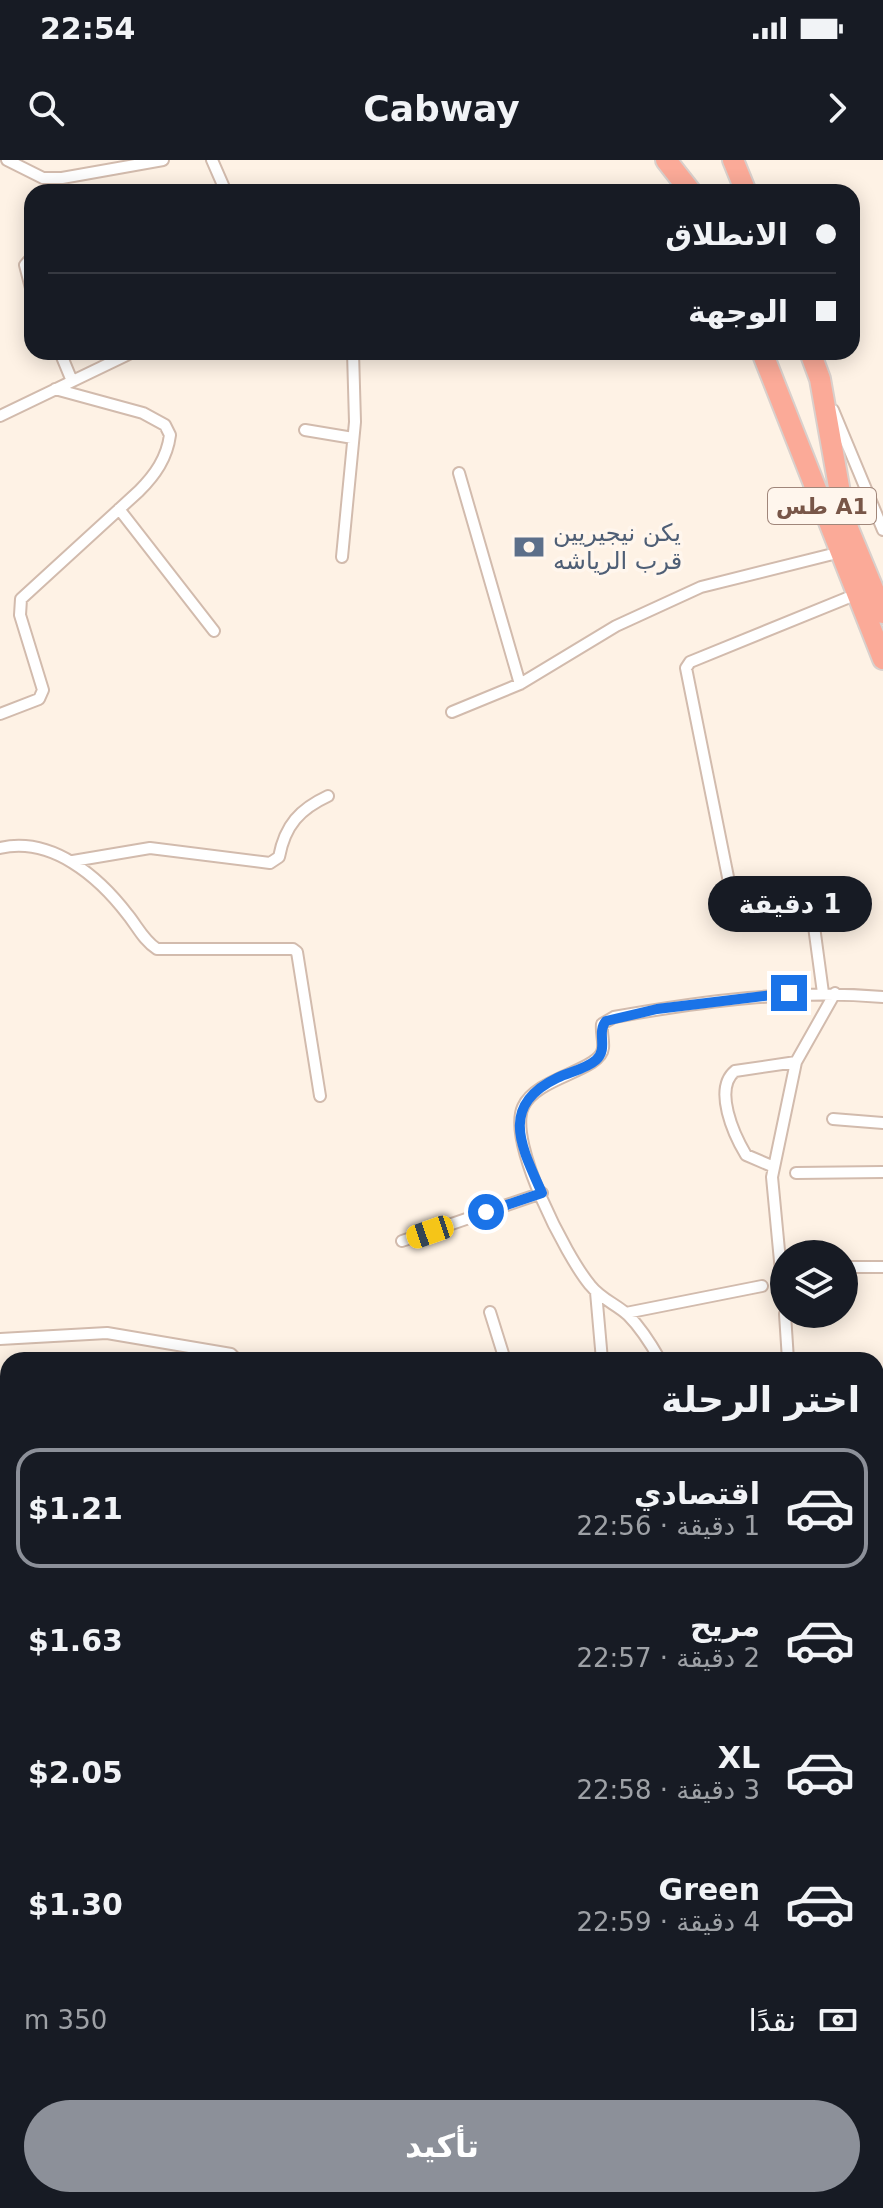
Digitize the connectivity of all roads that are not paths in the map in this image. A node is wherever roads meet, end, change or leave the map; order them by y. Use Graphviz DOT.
graph roads {
  1 [pos="7,160"];
  2 [pos="163,160"];
  3 [pos="212,160"];
  4 [pos="666,160"];
  5 [pos="733,160"];
  6 [pos="222,184"];
  7 [pos="685,184"];
  8 [pos="743,184"];
  9 [pos="63,360"];
  10 [pos="107,360"];
  11 [pos="115,360"];
  12 [pos="353,360"];
  13 [pos="765,360"];
  14 [pos="813,360"];
  15 [pos="108,363"];
  16 [pos="820,379"];
  17 [pos="72,381"];
  18 [pos="55,389"];
  19 [pos="0,416"];
  20 [pos="305,430"];
  21 [pos="353,438"];
  22 [pos="459,473"];
  23 [pos="119,509"];
  24 [pos="883,530"];
  25 [pos="841,552"];
  26 [pos="342,557"];
  27 [pos="857,594"];
  28 [pos="883,613"];
  29 [pos="214,631"];
  30 [pos="883,659"];
  31 [pos="520,684"];
  32 [pos="452,712"];
  33 [pos="0,714"];
  34 [pos="328,796"];
  35 [pos="0,848"];
  36 [pos="73,861"];
  37 [pos="733,902"];
  38 [pos="813,919"];
  39 [pos="823,993"];
  40 [pos="835,993"];
  41 [pos="883,997"];
  42 [pos="796,1062"];
  43 [pos="320,1096"];
  44 [pos="833,1119"];
  45 [pos="883,1123"];
  46 [pos="774,1167"];
  47 [pos="883,1172"];
  48 [pos="796,1173"];
  49 [pos="542,1193"];
  50 [pos="780,1240"];
  51 [pos="402,1241"];
  52 [pos="858,1267"];
  53 [pos="883,1267"];
  54 [pos="762,1286"];
  55 [pos="596,1292"];
  56 [pos="490,1312"];
  57 [pos="626,1313"];
  58 [pos="786,1328"];
  59 [pos="0,1339"];
  60 [pos="219,1352"];
  61 [pos="502,1352"];
  62 [pos="601,1352"];
  63 [pos="654,1352"];
  64 [pos="787,1352"];
  1 -- 2 [label="street"];
  3 -- 6 [label="street"];
  4 -- 7 [label="highway"];
  5 -- 8 [label="highway"];
  9 -- 17 [label="street"];
  10 -- 15 [label="street"];
  11 -- 15 [label="street"];
  12 -- 21 [label="street"];
  13 -- 25 [label="highway, طس A1"];
  14 -- 16 [label="highway"];
  15 -- 17 [label="street"];
  16 -- 24 [label="street"];
  16 -- 28 [label="highway, طس A1"];
  17 -- 18 [label="street"];
  18 -- 19 [label="street"];
  18 -- 23 [label="street"];
  20 -- 21 [label="street"];
  21 -- 26 [label="street"];
  22 -- 31 [label="street"];
  23 -- 29 [label="street"];
  23 -- 33 [label="street"];
  25 -- 27 [label="highway, طس A1"];
  25 -- 31 [label="street"];
  27 -- 30 [label="highway, طس A1"];
  27 -- 37 [label="street"];
  31 -- 32 [label="street"];
  34 -- 36 [label="street"];
  35 -- 36 [label="street"];
  36 -- 43 [label="street"];
  38 -- 39 [label="street"];
  39 -- 40 [label="street"];
  39 -- 49 [label="street"];
  40 -- 41 [label="street"];
  40 -- 42 [label="street"];
  42 -- 46 [label="street"];
  42 -- 46 [label="street"];
  44 -- 45 [label="street"];
  46 -- 50 [label="street"];
  47 -- 48 [label="street"];
  49 -- 51 [label="street"];
  49 -- 55 [label="street"];
  52 -- 53 [label="street"];
  54 -- 57 [label="street"];
  55 -- 57 [label="street"];
  55 -- 62 [label="street"];
  56 -- 61 [label="street"];
  57 -- 63 [label="street"];
  58 -- 64 [label="street"];
  59 -- 60 [label="street"];
}
